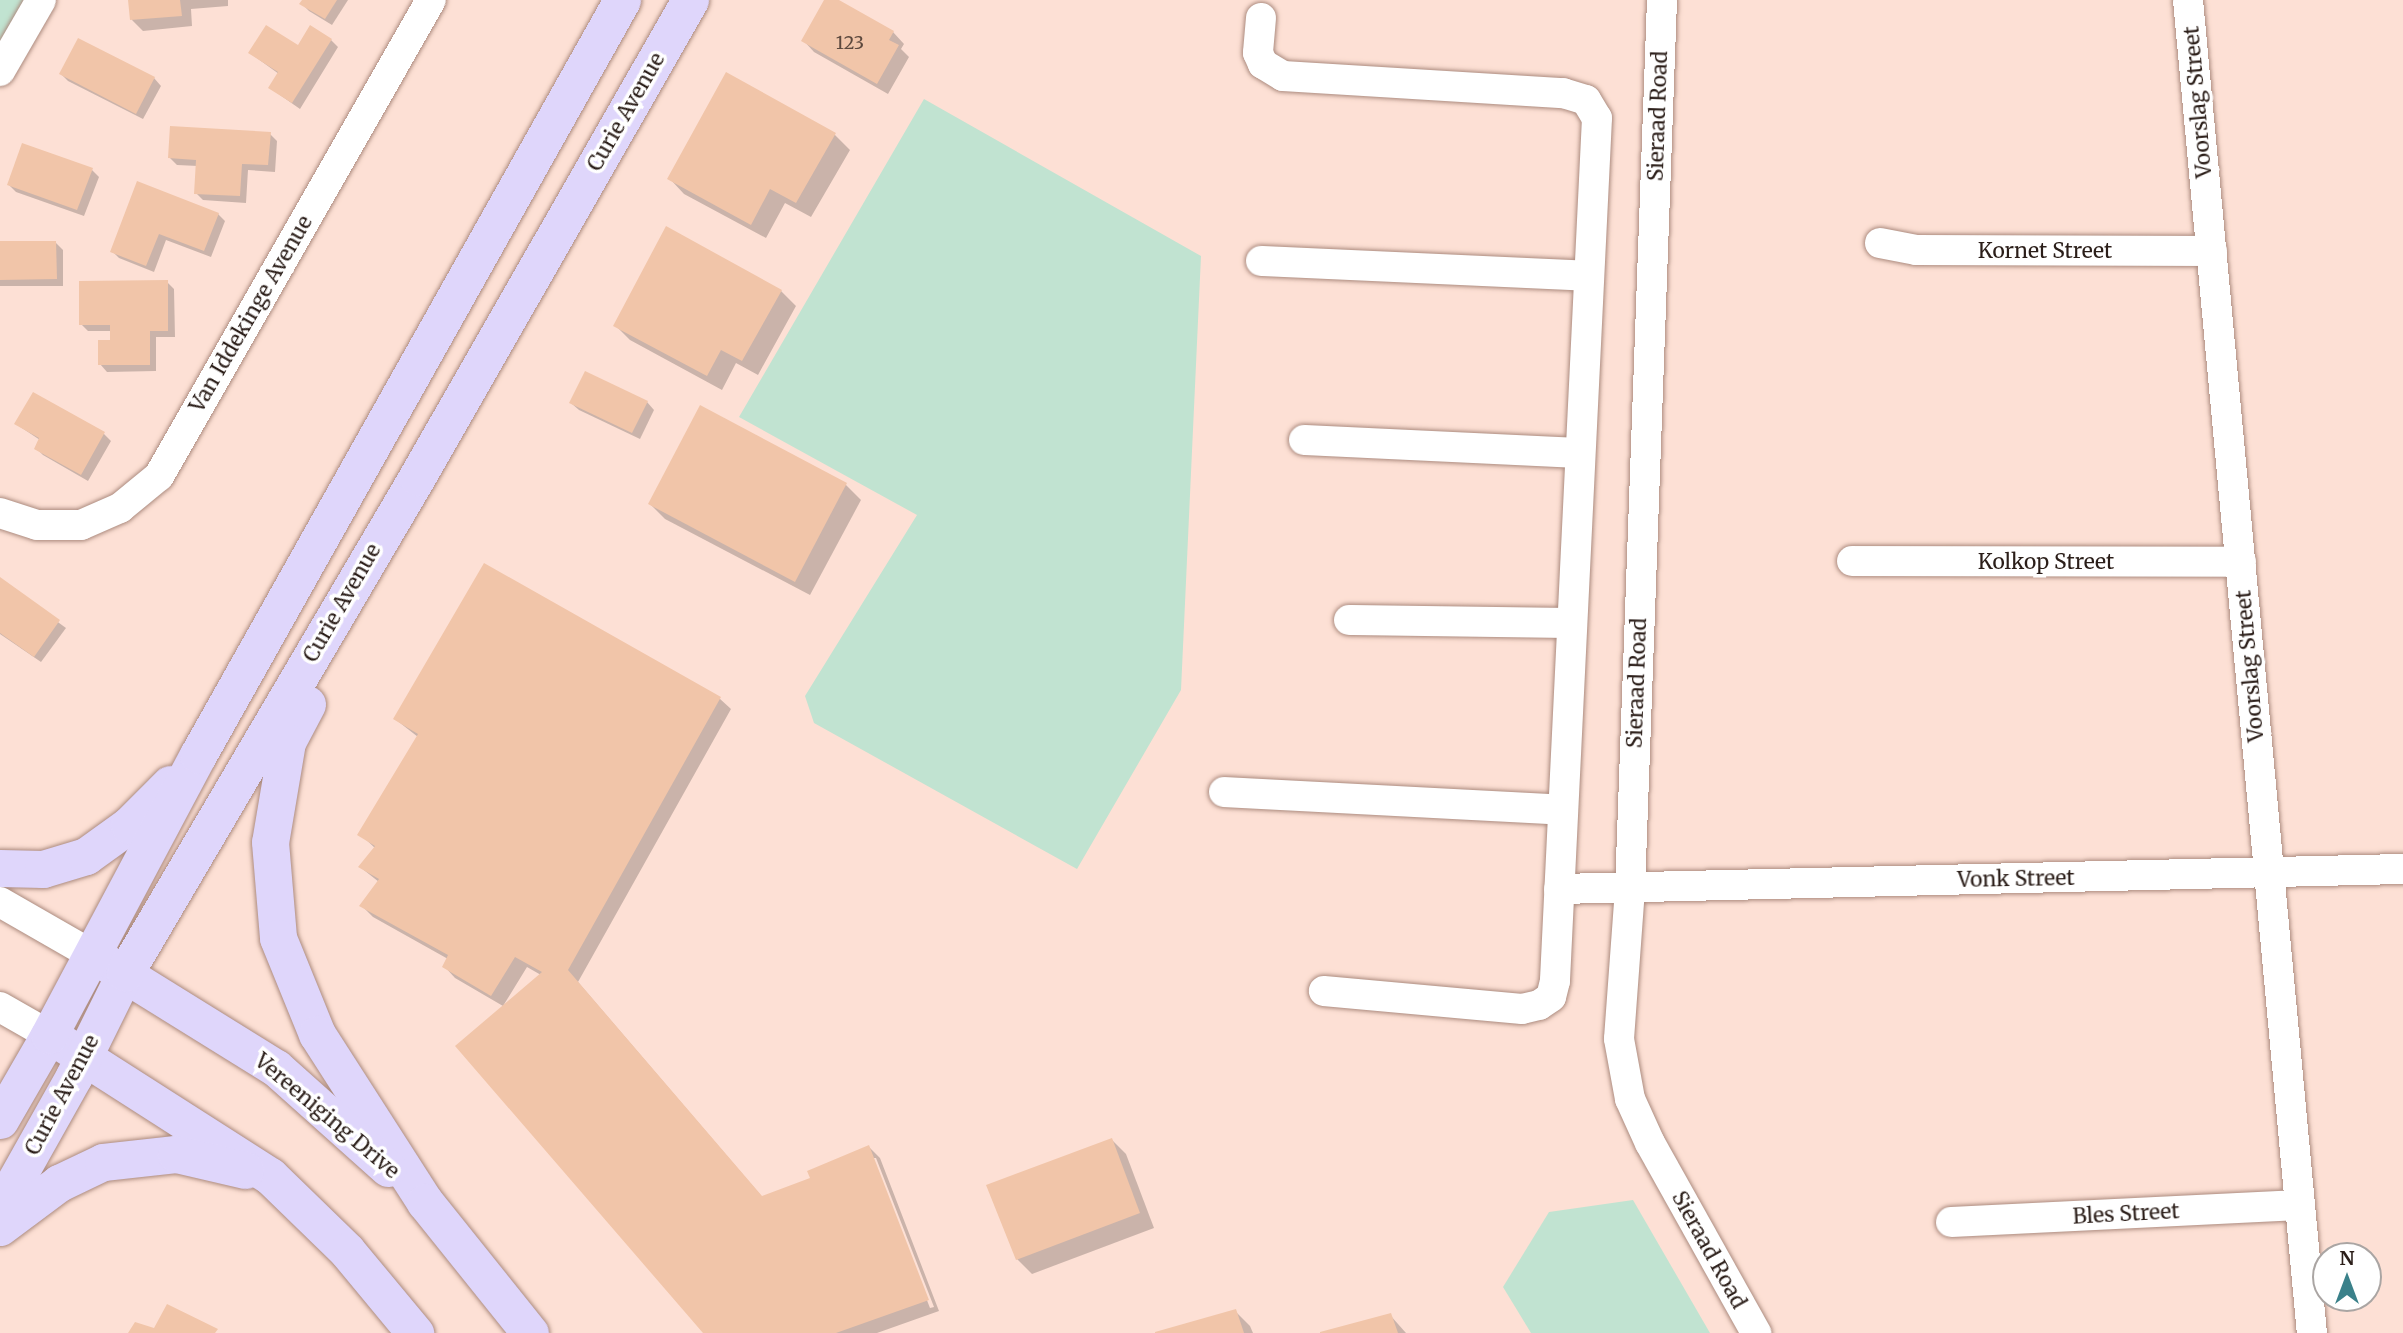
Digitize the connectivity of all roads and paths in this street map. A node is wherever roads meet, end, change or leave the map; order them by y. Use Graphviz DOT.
graph roads {
  1 [pos="41,0"];
  2 [pos="431,0"];
  3 [pos="622,0"];
  4 [pos="690,0"];
  5 [pos="1662,0"];
  6 [pos="2189,0"];
  7 [pos="1261,18"];
  8 [pos="0,71"];
  9 [pos="1880,243"];
  10 [pos="2212,251"];
  11 [pos="1261,261"];
  12 [pos="1589,276"];
  13 [pos="1304,440"];
  14 [pos="1580,453"];
  15 [pos="416,477"];
  16 [pos="0,513"];
  17 [pos="1852,561"];
  18 [pos="2241,562"];
  19 [pos="1349,620"];
  20 [pos="1572,623"];
  21 [pos="198,755"];
  22 [pos="1224,792"];
  23 [pos="1563,810"];
  24 [pos="0,868"];
  25 [pos="2403,869"];
  26 [pos="2270,872"];
  27 [pos="1559,889"];
  28 [pos="1630,889"];
  29 [pos="0,902"];
  30 [pos="92,955"];
  31 [pos="125,973"];
  32 [pos="1324,991"];
  33 [pos="0,1007"];
  34 [pos="49,1035"];
  35 [pos="84,1055"];
  36 [pos="0,1120"];
  37 [pos="270,1176"];
  38 [pos="425,1202"];
  39 [pos="2300,1205"];
  40 [pos="0,1208"];
  41 [pos="1951,1223"];
  42 [pos="0,1227"];
  43 [pos="415,1333"];
  44 [pos="508,1333"];
  45 [pos="530,1333"];
  46 [pos="1756,1333"];
  47 [pos="2312,1333"];
  1 -- 8 [label="street"];
  2 -- 16 [label="street, Van Iddekinge Avenue"];
  3 -- 21 [label="main road, Curie Avenue"];
  4 -- 15 [label="main road, Curie Avenue"];
  5 -- 28 [label="street, Sieraad Road"];
  6 -- 10 [label="street, Voorslag Street"];
  7 -- 12 [label="street"];
  9 -- 10 [label="street, Kornet Street"];
  10 -- 18 [label="street, Voorslag Street"];
  11 -- 12 [label="street"];
  12 -- 14 [label="street"];
  13 -- 14 [label="street"];
  14 -- 20 [label="street"];
  15 -- 31 [label="main road, Curie Avenue"];
  15 -- 38 [label="main road"];
  17 -- 18 [label="street, Kolkop Street"];
  18 -- 26 [label="street, Voorslag Street"];
  19 -- 20 [label="street"];
  20 -- 23 [label="street"];
  21 -- 24 [label="main road"];
  21 -- 30 [label="main road, Curie Avenue"];
  22 -- 23 [label="street"];
  23 -- 27 [label="street"];
  25 -- 26 [label="street, Vonk Street"];
  26 -- 28 [label="street, Vonk Street"];
  26 -- 39 [label="street, Voorslag Street"];
  27 -- 28 [label="street, Vonk Street"];
  27 -- 32 [label="street"];
  28 -- 46 [label="street, Sieraad Road"];
  29 -- 30 [label="street"];
  30 -- 31 [label="main road, Vereeniging Drive"];
  30 -- 34 [label="main road, Curie Avenue"];
  31 -- 35 [label="main road, Curie Avenue"];
  31 -- 38 [label="main road, Vereeniging Drive"];
  33 -- 34 [label="street"];
  34 -- 35 [label="main road"];
  34 -- 36 [label="main road, Curie Avenue"];
  35 -- 37 [label="main road"];
  35 -- 40 [label="main road, Curie Avenue"];
  37 -- 42 [label="main road"];
  37 -- 43 [label="main road"];
  38 -- 44 [label="main road, Vereeniging Drive"];
  38 -- 45 [label="main road"];
  39 -- 41 [label="street, Bles Street"];
  39 -- 47 [label="street, Voorslag Street"];
}
